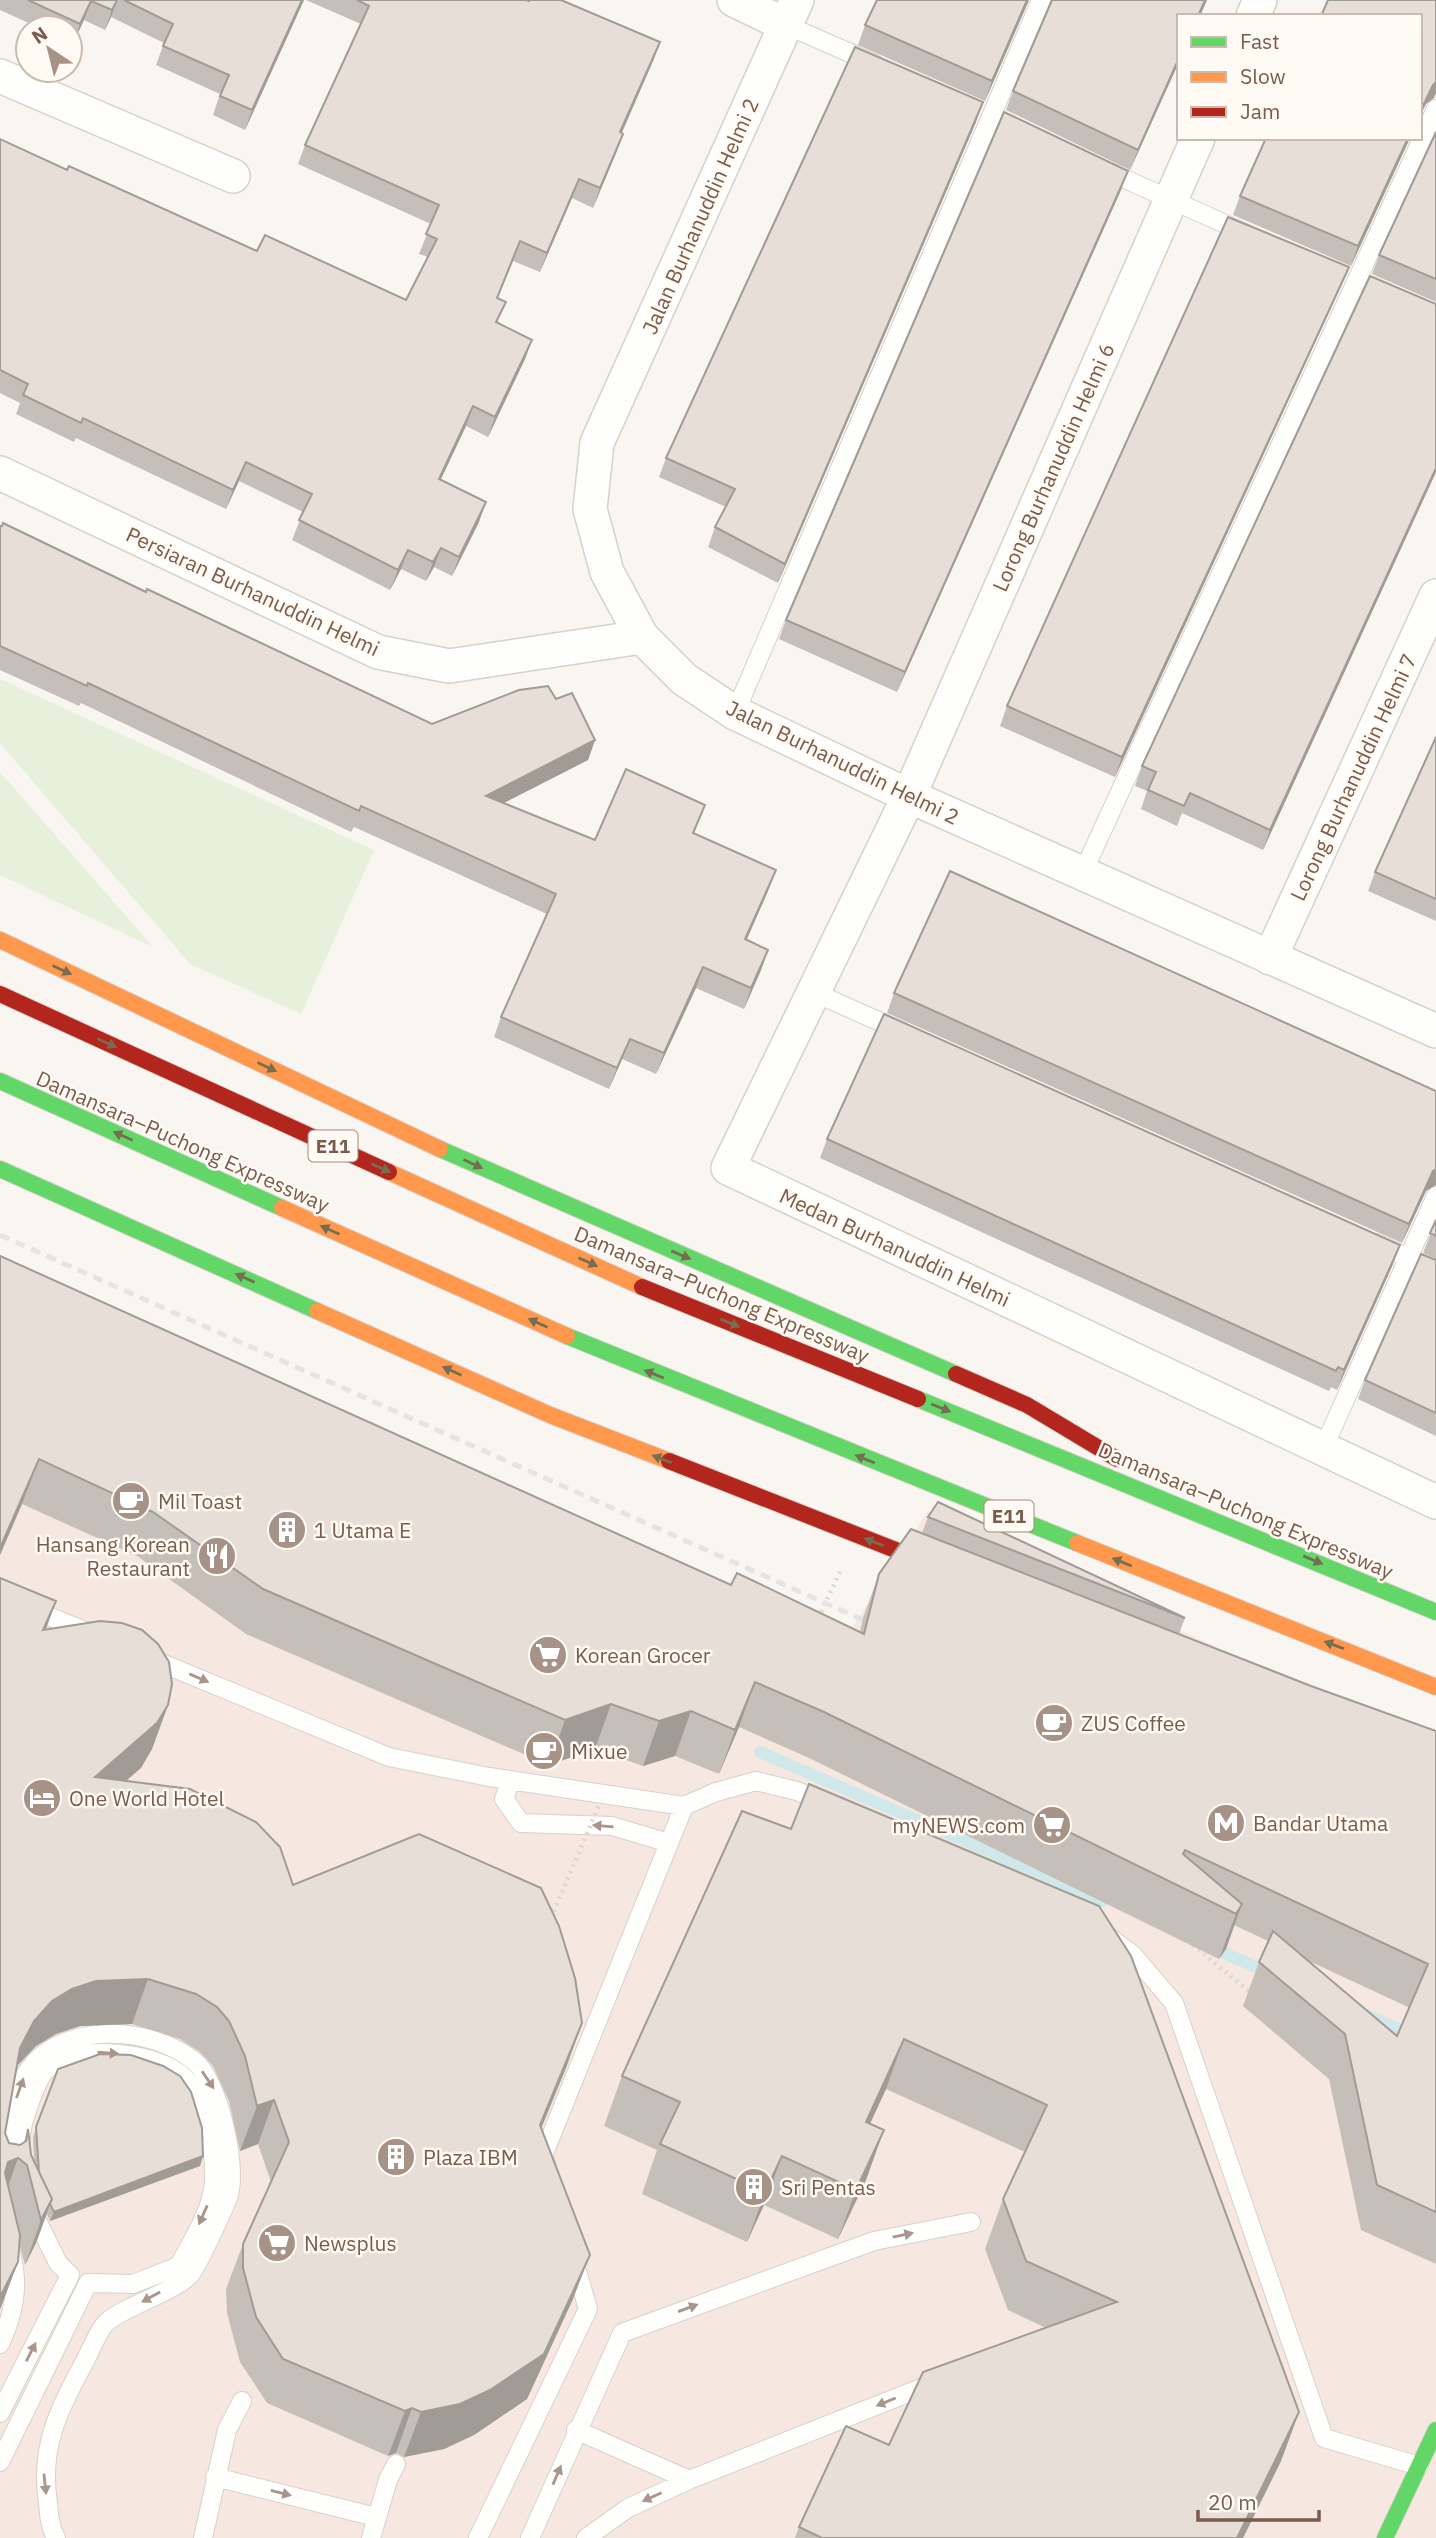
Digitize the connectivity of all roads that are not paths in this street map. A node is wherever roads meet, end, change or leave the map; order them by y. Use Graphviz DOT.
graph roads {
  1 [pos="734,0"];
  2 [pos="1041,0"];
  3 [pos="792,12"];
  4 [pos="888,70"];
  5 [pos="0,76"];
  6 [pos="1436,109"];
  7 [pos="983,112"];
  8 [pos="1013,127"];
  9 [pos="1422,139"];
  10 [pos="1197,140"];
  11 [pos="1422,140"];
  12 [pos="1086,161"];
  13 [pos="233,176"];
  14 [pos="1170,201"];
  15 [pos="1258,238"];
  16 [pos="0,473"];
  17 [pos="1436,596"];
  18 [pos="642,637"];
  19 [pos="735,713"];
  20 [pos="909,796"];
  21 [pos="1082,874"];
  22 [pos="0,940"];
  23 [pos="1270,958"];
  24 [pos="813,992"];
  25 [pos="0,994"];
  26 [pos="1436,1031"];
  27 [pos="914,1037"];
  28 [pos="0,1081"];
  29 [pos="0,1169"];
  30 [pos="1436,1196"];
  31 [pos="1357,1235"];
  32 [pos="1408,1258"];
  33 [pos="1436,1271"];
  34 [pos="1323,1449"];
  35 [pos="1436,1502"];
  36 [pos="1227,1524"];
  37 [pos="965,1578"];
  38 [pos="0,1596"];
  39 [pos="1436,1612"];
  40 [pos="1436,1687"];
  41 [pos="511,1780"];
  42 [pos="684,1806"];
  43 [pos="846,1813"];
  44 [pos="669,1843"];
  45 [pos="1091,1923"];
  46 [pos="0,2179"];
  47 [pos="551,2181"];
  48 [pos="0,2214"];
  49 [pos="971,2222"];
  50 [pos="570,2245"];
  51 [pos="0,2344"];
  52 [pos="953,2376"];
  53 [pos="242,2401"];
  54 [pos="0,2413"];
  55 [pos="576,2430"];
  56 [pos="1436,2430"];
  57 [pos="0,2462"];
  58 [pos="396,2464"];
  59 [pos="1419,2466"];
  60 [pos="215,2477"];
  61 [pos="689,2480"];
  62 [pos="376,2517"];
  63 [pos="57,2538"];
  64 [pos="203,2538"];
  65 [pos="371,2538"];
  66 [pos="478,2538"];
  67 [pos="530,2538"];
  68 [pos="586,2538"];
  69 [pos="1385,2538"];
  1 -- 3 [label="street"];
  2 -- 7 [label="lane"];
  3 -- 4 [label="lane"];
  3 -- 18 [label="street, Jalan Burhanuddin Helmi 2"];
  5 -- 13 [label="street"];
  6 -- 9 [label="lane"];
  7 -- 8 [label="lane"];
  7 -- 19 [label="lane"];
  10 -- 14 [label="street, Lorong Burhanuddin Helmi 6"];
  11 -- 21 [label="lane"];
  12 -- 14 [label="lane"];
  14 -- 15 [label="lane"];
  14 -- 20 [label="street, Lorong Burhanuddin Helmi 6"];
  16 -- 18 [label="street, Persiaran Burhanuddin Helmi"];
  17 -- 23 [label="street, Lorong Burhanuddin Helmi 7"];
  18 -- 19 [label="street, Jalan Burhanuddin Helmi 2"];
  19 -- 20 [label="street, Jalan Burhanuddin Helmi 2"];
  20 -- 21 [label="street, Jalan Burhanuddin Helmi 2"];
  20 -- 24 [label="street, Medan Burhanuddin Helmi"];
  21 -- 23 [label="street, Jalan Burhanuddin Helmi 2"];
  22 -- 36 [label="main road, one-way"];
  23 -- 26 [label="street, Jalan Burhanuddin Helmi 2"];
  24 -- 27 [label="lane"];
  24 -- 34 [label="street, Medan Burhanuddin Helmi"];
  25 -- 36 [label="main road, Damansara–Puchong Expressway / E11, one-way"];
  40 -- 28 [label="main road, Damansara–Puchong Expressway / E11, one-way"];
  37 -- 29 [label="main road, one-way"];
  30 -- 32 [label="lane"];
  31 -- 32 [label="lane"];
  32 -- 33 [label="lane"];
  32 -- 34 [label="lane"];
  34 -- 35 [label="street, Medan Burhanuddin Helmi"];
  36 -- 39 [label="main road, Damansara–Puchong Expressway / E11, one-way"];
  38 -- 41 [label="lane, one-way"];
  41 -- 42 [label="lane"];
  44 -- 41 [label="lane, one-way"];
  42 -- 43 [label="lane"];
  42 -- 44 [label="lane"];
  44 -- 47 [label="lane"];
  45 -- 59 [label="lane"];
  46 -- 63 [label="lane, one-way"];
  48 -- 51 [label="lane"];
  55 -- 49 [label="lane, one-way"];
  50 -- 66 [label="lane"];
  52 -- 61 [label="lane, one-way"];
  53 -- 60 [label="lane"];
  54 -- 57 [label="lane, one-way"];
  55 -- 61 [label="lane"];
  67 -- 55 [label="lane, one-way"];
  56 -- 59 [label="main road"];
  58 -- 62 [label="lane"];
  59 -- 69 [label="main road"];
  60 -- 62 [label="lane, one-way"];
  60 -- 64 [label="lane"];
  61 -- 68 [label="lane, one-way"];
  62 -- 65 [label="lane"];
}
